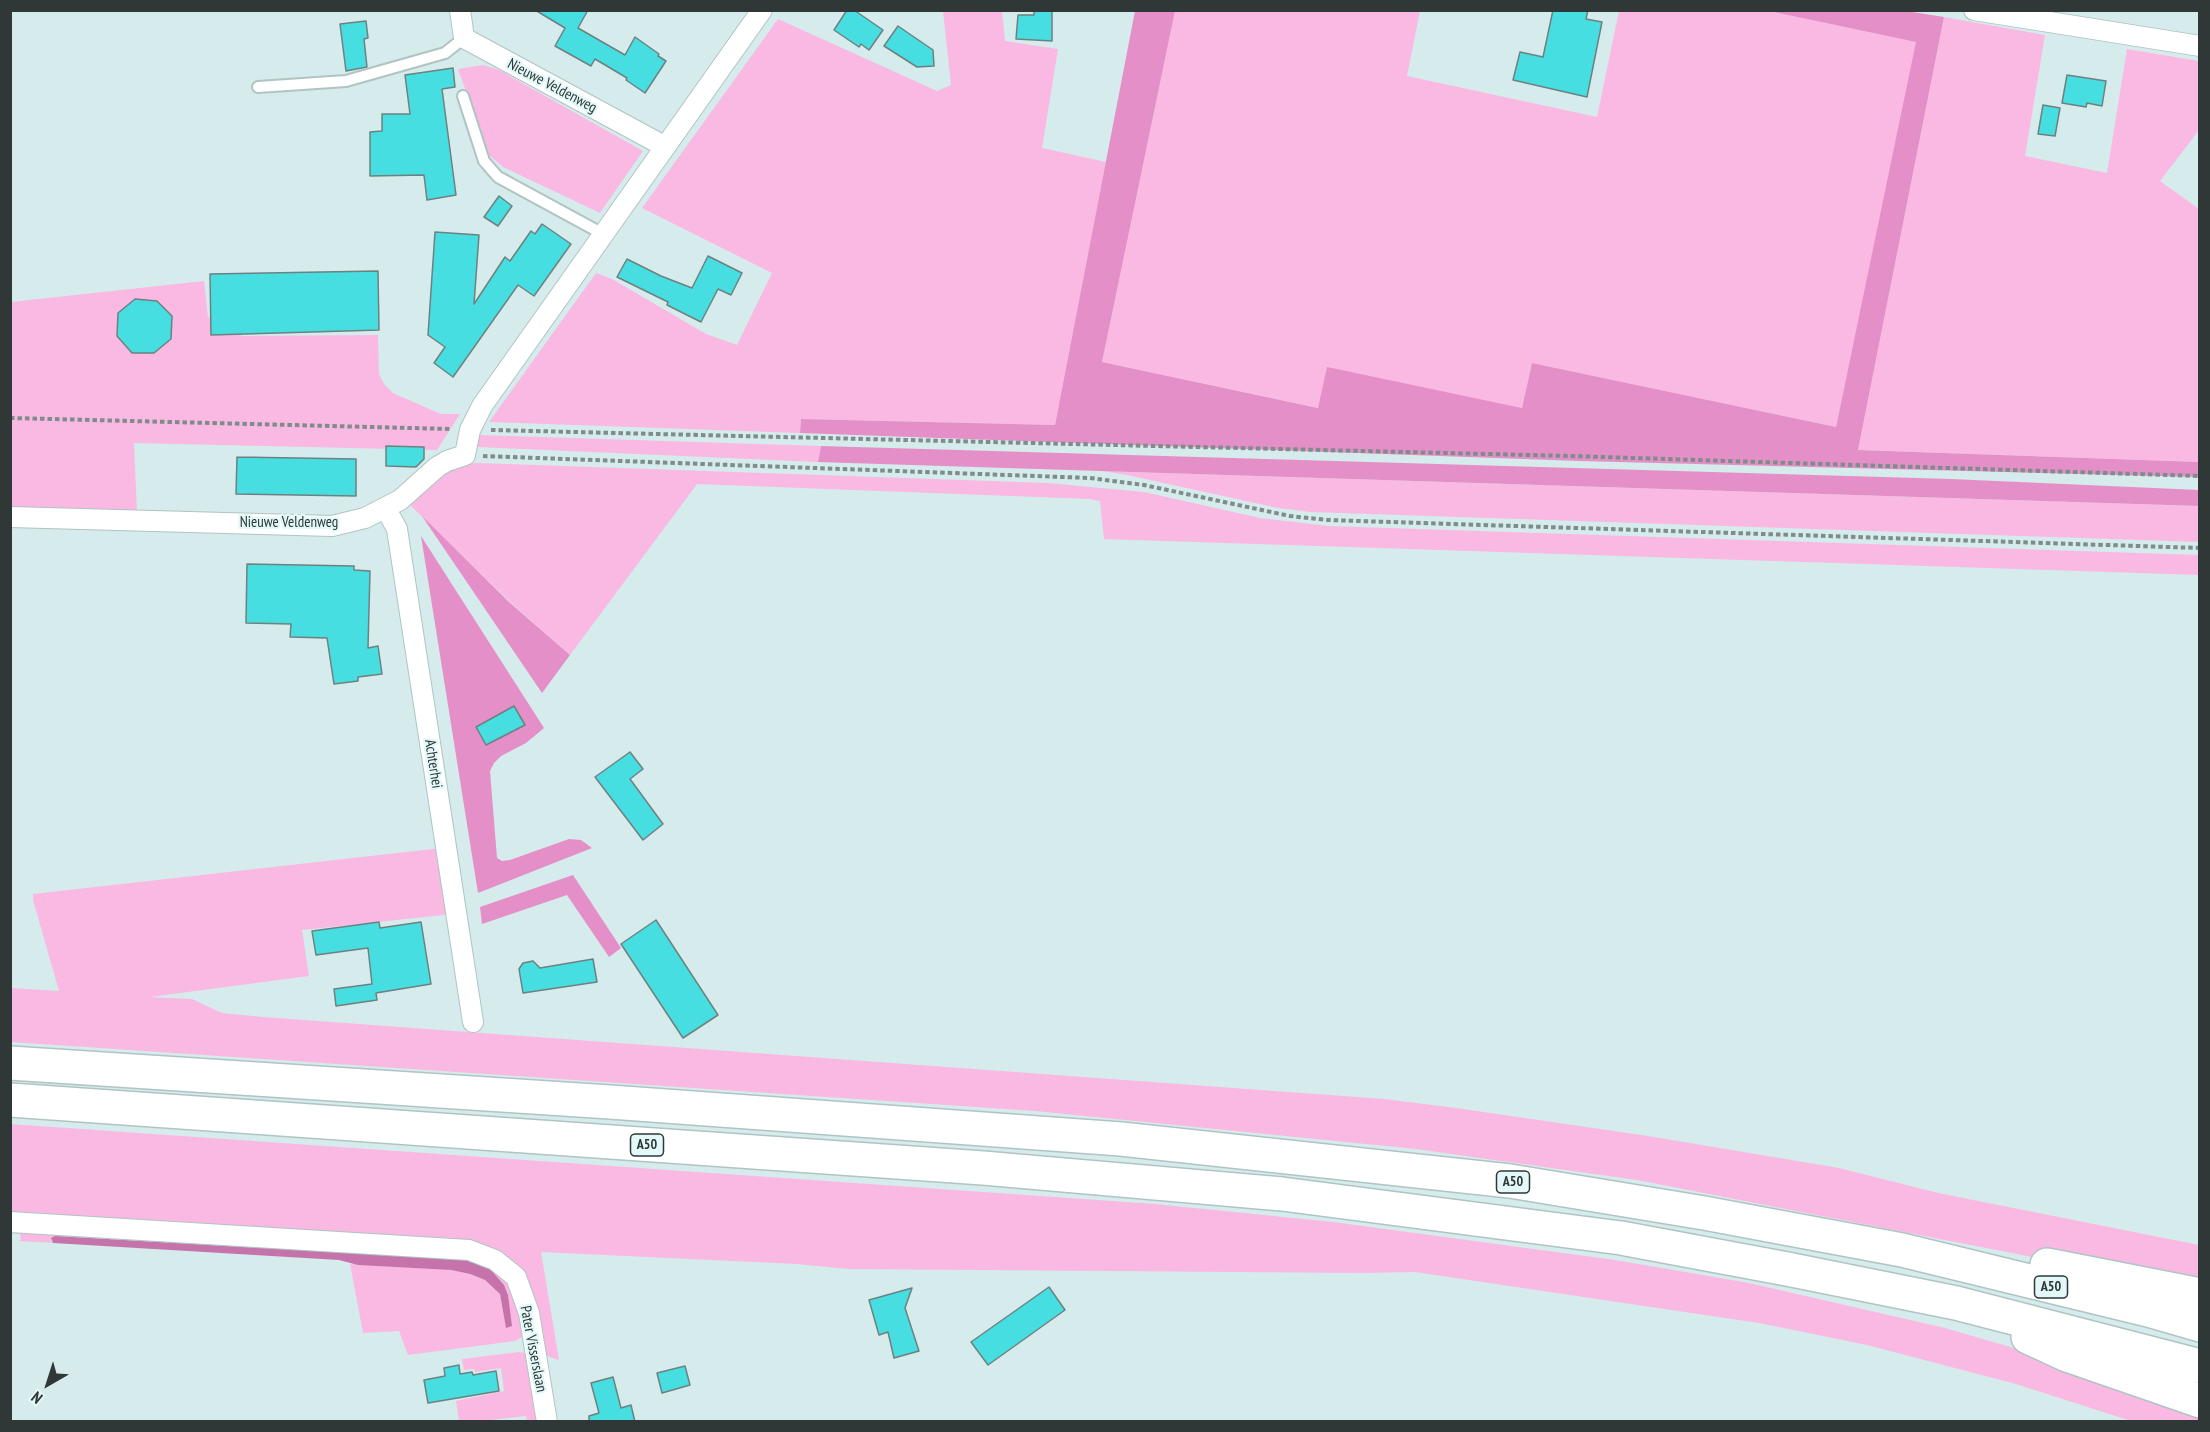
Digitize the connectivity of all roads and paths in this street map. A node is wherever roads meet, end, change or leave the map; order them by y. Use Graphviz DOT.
graph roads {
  1 [pos="459,10"];
  2 [pos="762,10"];
  3 [pos="1974,10"];
  4 [pos="464,38"];
  5 [pos="2199,46"];
  6 [pos="258,87"];
  7 [pos="463,96"];
  8 [pos="664,146"];
  9 [pos="603,234"];
  10 [pos="10,418"];
  11 [pos="470,430"];
  12 [pos="465,455"];
  13 [pos="2199,476"];
  14 [pos="386,508"];
  15 [pos="10,517"];
  16 [pos="2199,548"];
  17 [pos="473,1022"];
  18 [pos="10,1063"];
  19 [pos="10,1100"];
  20 [pos="10,1222"];
  21 [pos="1902,1250"];
  22 [pos="2199,1295"];
  23 [pos="1956,1303"];
  24 [pos="2199,1325"];
  25 [pos="2199,1366"];
  26 [pos="2199,1401"];
  27 [pos="547,1422"];
  1 -- 4 [label="street"];
  2 -- 8 [label="street"];
  3 -- 5 [label="street"];
  4 -- 6 [label="lane"];
  4 -- 8 [label="street, Nieuwe Veldenweg"];
  7 -- 9 [label="lane"];
  8 -- 9 [label="street"];
  9 -- 11 [label="street"];
  10 -- 11 [label="path"];
  11 -- 12 [label="street"];
  11 -- 13 [label="path"];
  12 -- 14 [label="street, Nieuwe Veldenweg"];
  12 -- 16 [label="path"];
  14 -- 15 [label="street, Nieuwe Veldenweg"];
  14 -- 17 [label="street, Achterhei"];
  18 -- 21 [label="highway, A50"];
  19 -- 23 [label="highway, A50"];
  20 -- 27 [label="street, Pater Visserslaan"];
  21 -- 22 [label="highway, A50"];
  21 -- 24 [label="highway, A50"];
  23 -- 25 [label="highway, A50"];
  23 -- 26 [label="highway, A50"];
}
